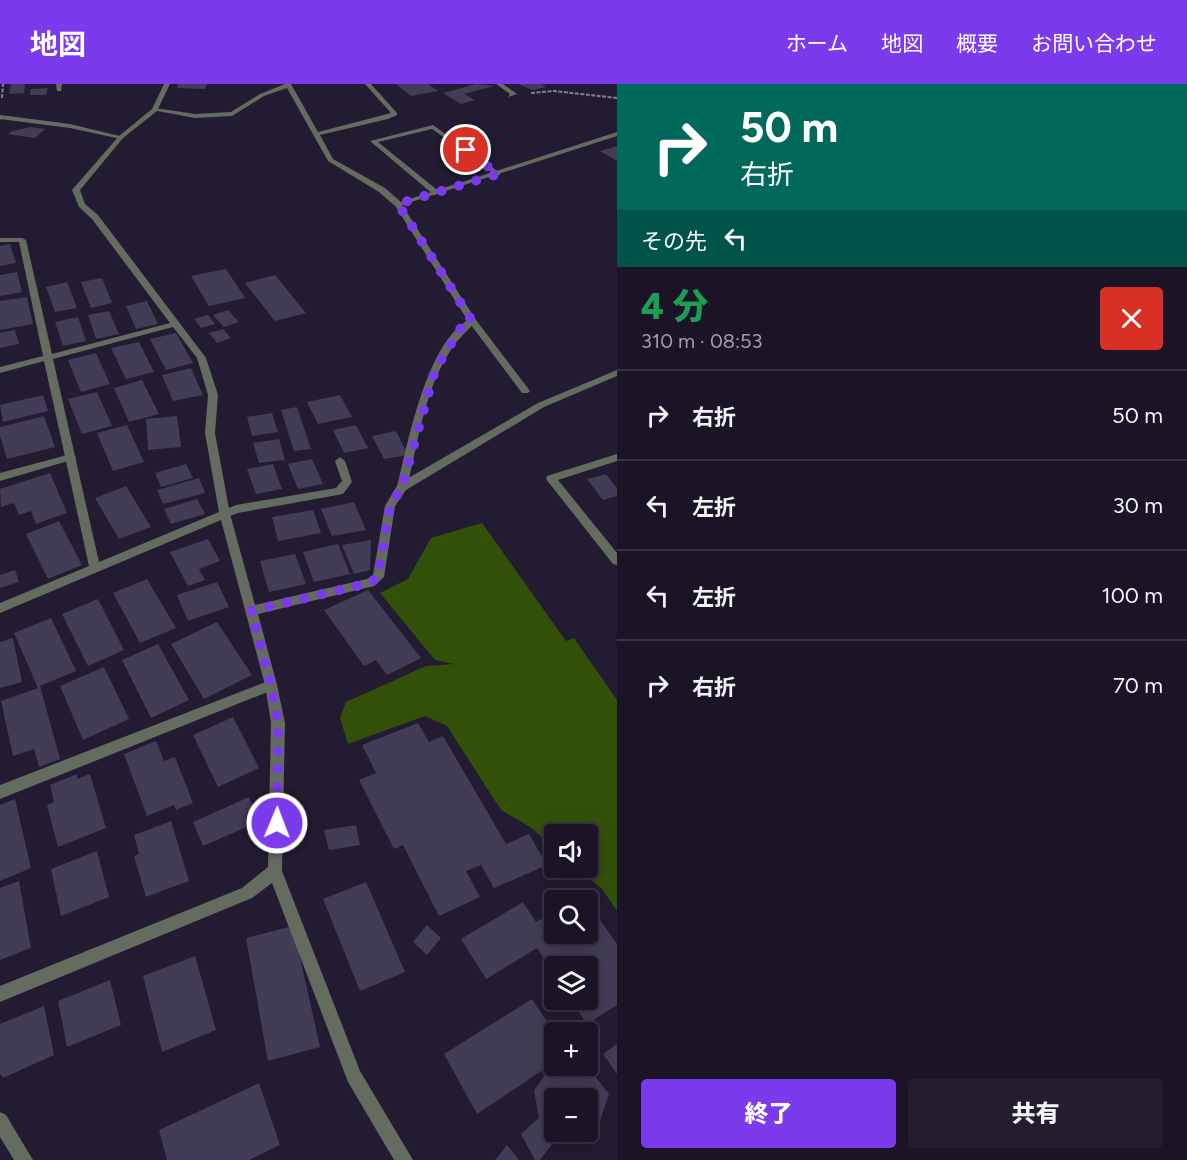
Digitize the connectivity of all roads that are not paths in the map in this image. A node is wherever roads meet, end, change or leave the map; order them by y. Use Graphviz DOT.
graph roads {
  1 [pos="167,84"];
  2 [pos="368,84"];
  3 [pos="499,84"];
  4 [pos="288,85"];
  5 [pos="512,95"];
  6 [pos="155,110"];
  7 [pos="0,118"];
  8 [pos="316,134"];
  9 [pos="617,134"];
  10 [pos="121,137"];
  11 [pos="498,174"];
  12 [pos="437,193"];
  13 [pos="398,204"];
  14 [pos="0,240"];
  15 [pos="472,321"];
  16 [pos="176,324"];
  17 [pos="50,357"];
  18 [pos="0,370"];
  19 [pos="617,373"];
  20 [pos="525,391"];
  21 [pos="70,457"];
  22 [pos="617,457"];
  23 [pos="340,461"];
  24 [pos="0,477"];
  25 [pos="402,487"];
  26 [pos="225,514"];
  27 [pos="617,561"];
  28 [pos="95,568"];
  29 [pos="0,608"];
  30 [pos="251,611"];
  31 [pos="271,685"];
  32 [pos="0,792"];
  33 [pos="275,871"];
  34 [pos="0,994"];
  35 [pos="0,1120"];
  36 [pos="24,1160"];
  37 [pos="404,1160"];
  1 -- 6 [label="street"];
  2 -- 8 [label="street"];
  3 -- 5 [label="street"];
  4 -- 6 [label="street"];
  4 -- 8 [label="street"];
  6 -- 10 [label="street"];
  7 -- 10 [label="street"];
  8 -- 13 [label="street"];
  9 -- 11 [label="street"];
  10 -- 16 [label="street"];
  11 -- 12 [label="street"];
  11 -- 12 [label="street"];
  12 -- 13 [label="street"];
  13 -- 15 [label="street"];
  14 -- 17 [label="street"];
  15 -- 20 [label="street"];
  15 -- 25 [label="street"];
  16 -- 17 [label="street"];
  16 -- 26 [label="street"];
  17 -- 18 [label="street"];
  17 -- 21 [label="street"];
  19 -- 25 [label="street"];
  21 -- 24 [label="street"];
  21 -- 28 [label="street"];
  22 -- 27 [label="street"];
  23 -- 26 [label="street"];
  25 -- 30 [label="street"];
  26 -- 28 [label="street"];
  26 -- 30 [label="street"];
  28 -- 29 [label="street"];
  30 -- 31 [label="street"];
  31 -- 32 [label="street"];
  31 -- 33 [label="street"];
  33 -- 34 [label="street"];
  33 -- 37 [label="street"];
  35 -- 36 [label="street"];
}
